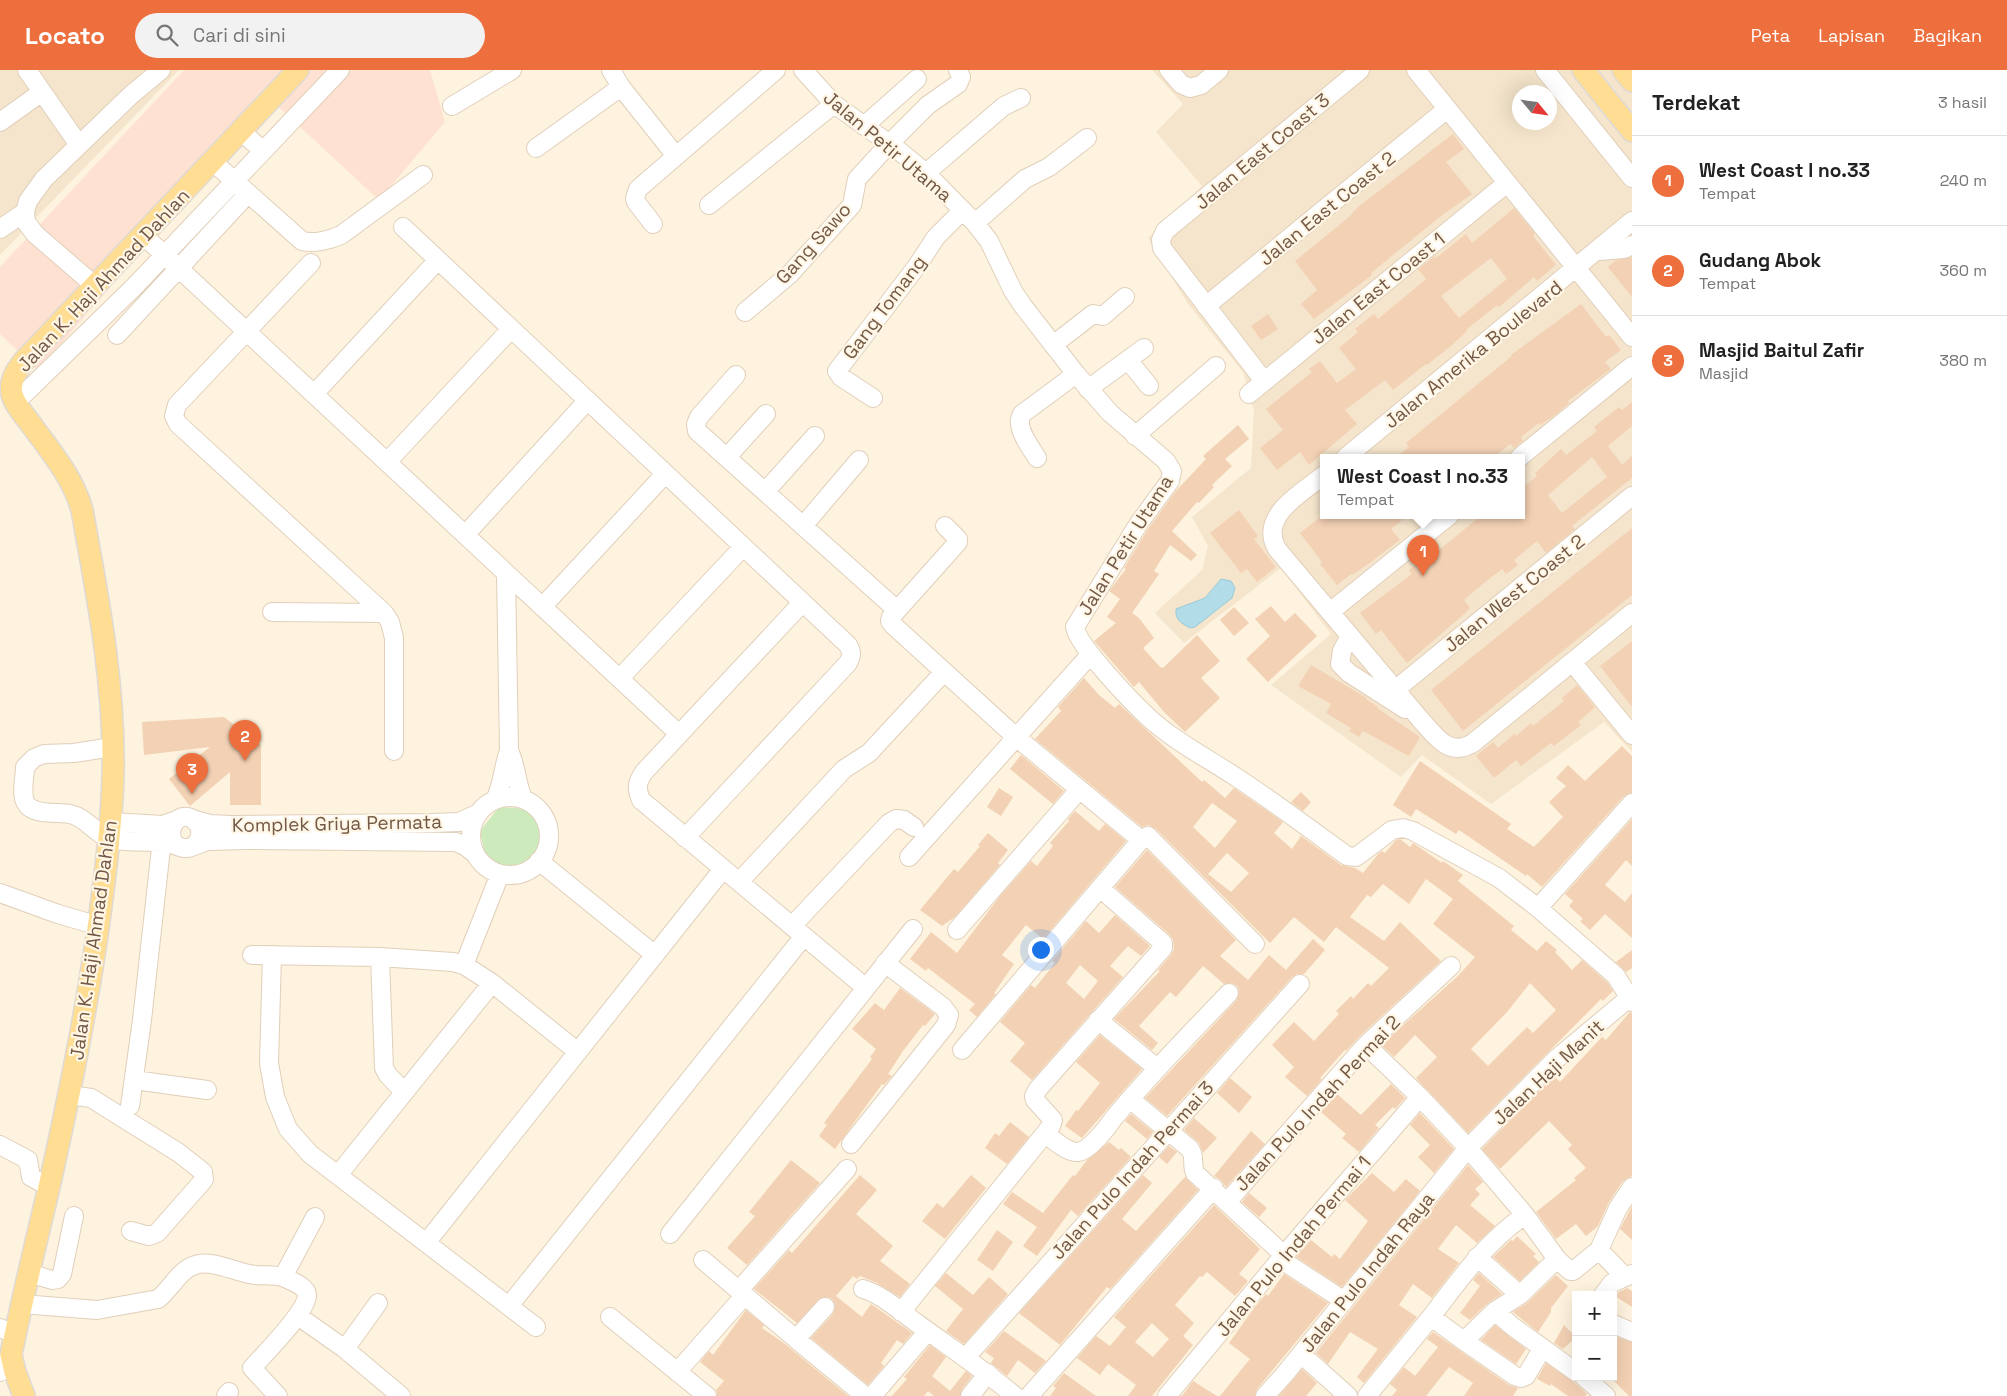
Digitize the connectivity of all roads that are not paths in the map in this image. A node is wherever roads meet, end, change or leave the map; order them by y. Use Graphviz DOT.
graph roads {
  1 [pos="27,70"];
  2 [pos="142,70"];
  3 [pos="161,70"];
  4 [pos="298,70"];
  5 [pos="339,70"];
  6 [pos="512,70"];
  7 [pos="611,70"];
  8 [pos="776,70"];
  9 [pos="803,70"];
  10 [pos="958,70"];
  11 [pos="1170,70"];
  12 [pos="1219,70"];
  13 [pos="1360,70"];
  14 [pos="1416,70"];
  15 [pos="1545,70"];
  16 [pos="1583,70"];
  17 [pos="1623,70"];
  18 [pos="917,79"];
  19 [pos="1632,81"];
  20 [pos="622,87"];
  21 [pos="42,92"];
  22 [pos="131,95"];
  23 [pos="1021,98"];
  24 [pos="834,104"];
  25 [pos="452,106"];
  26 [pos="1447,109"];
  27 [pos="0,122"];
  28 [pos="864,126"];
  29 [pos="1632,131"];
  30 [pos="1087,138"];
  31 [pos="252,141"];
  32 [pos="888,144"];
  33 [pos="79,145"];
  34 [pos="536,148"];
  35 [pos="676,156"];
  36 [pos="222,171"];
  37 [pos="926,173"];
  38 [pos="423,175"];
  39 [pos="1632,178"];
  40 [pos="1507,183"];
  41 [pos="242,200"];
  42 [pos="709,205"];
  43 [pos="25,212"];
  44 [pos="969,216"];
  45 [pos="1632,222"];
  46 [pos="653,224"];
  47 [pos="403,227"];
  48 [pos="0,229"];
  49 [pos="1632,244"];
  50 [pos="153,245"];
  51 [pos="1599,250"];
  52 [pos="438,260"];
  53 [pos="311,263"];
  54 [pos="179,268"];
  55 [pos="1577,269"];
  56 [pos="94,285"];
  57 [pos="1125,297"];
  58 [pos="1206,306"];
  59 [pos="745,312"];
  60 [pos="512,329"];
  61 [pos="246,331"];
  62 [pos="116,335"];
  63 [pos="1632,337"];
  64 [pos="1054,345"];
  65 [pos="1144,348"];
  66 [pos="1128,360"];
  67 [pos="1216,366"];
  68 [pos="1632,366"];
  69 [pos="736,374"];
  70 [pos="1076,374"];
  71 [pos="1264,381"];
  72 [pos="1149,386"];
  73 [pos="1088,388"];
  74 [pos="17,391"];
  75 [pos="314,394"];
  76 [pos="1249,394"];
  77 [pos="873,398"];
  78 [pos="587,401"];
  79 [pos="766,414"];
  80 [pos="815,436"];
  81 [pos="1135,436"];
  82 [pos="1350,454"];
  83 [pos="1524,454"];
  84 [pos="727,457"];
  85 [pos="1037,458"];
  86 [pos="859,460"];
  87 [pos="387,462"];
  88 [pos="665,474"];
  89 [pos="1320,478"];
  90 [pos="765,492"];
  91 [pos="1632,496"];
  92 [pos="1445,519"];
  93 [pos="803,526"];
  94 [pos="945,526"];
  95 [pos="465,534"];
  96 [pos="743,547"];
  97 [pos="506,573"];
  98 [pos="802,603"];
  99 [pos="543,606"];
  100 [pos="897,610"];
  101 [pos="272,612"];
  102 [pos="1330,612"];
  103 [pos="1632,613"];
  104 [pos="384,614"];
  105 [pos="1350,636"];
  106 [pos="1090,655"];
  107 [pos="1572,662"];
  108 [pos="944,672"];
  109 [pos="620,678"];
  110 [pos="1396,690"];
  111 [pos="1420,719"];
  112 [pos="1630,730"];
  113 [pos="680,734"];
  114 [pos="1016,737"];
  115 [pos="112,747"];
  116 [pos="509,751"];
  117 [pos="394,752"];
  118 [pos="1079,790"];
  119 [pos="495,800"];
  120 [pos="524,800"];
  121 [pos="1632,803"];
  122 [pos="478,813"];
  123 [pos="195,820"];
  124 [pos="432,823"];
  125 [pos="914,827"];
  126 [pos="113,831"];
  127 [pos="169,833"];
  128 [pos="685,838"];
  129 [pos="1141,840"];
  130 [pos="432,842"];
  131 [pos="194,846"];
  132 [pos="474,853"];
  133 [pos="909,857"];
  134 [pos="539,861"];
  135 [pos="723,869"];
  136 [pos="500,874"];
  137 [pos="739,882"];
  138 [pos="1100,888"];
  139 [pos="0,893"];
  140 [pos="1538,908"];
  141 [pos="99,926"];
  142 [pos="912,929"];
  143 [pos="957,930"];
  144 [pos="798,931"];
  145 [pos="1255,944"];
  146 [pos="252,955"];
  147 [pos="272,955"];
  148 [pos="655,955"];
  149 [pos="380,957"];
  150 [pos="885,963"];
  151 [pos="464,965"];
  152 [pos="1451,966"];
  153 [pos="492,983"];
  154 [pos="1300,984"];
  155 [pos="866,988"];
  156 [pos="1229,993"];
  157 [pos="1631,1000"];
  158 [pos="1098,1020"];
  159 [pos="1366,1045"];
  160 [pos="962,1050"];
  161 [pos="578,1052"];
  162 [pos="1157,1068"];
  163 [pos="134,1080"];
  164 [pos="206,1090"];
  165 [pos="404,1092"];
  166 [pos="70,1095"];
  167 [pos="1420,1097"];
  168 [pos="1130,1099"];
  169 [pos="130,1106"];
  170 [pos="1168,1130"];
  171 [pos="1045,1134"];
  172 [pos="851,1144"];
  173 [pos="0,1146"];
  174 [pos="1468,1148"];
  175 [pos="847,1169"];
  176 [pos="338,1176"];
  177 [pos="49,1187"];
  178 [pos="1632,1187"];
  179 [pos="1214,1188"];
  180 [pos="1228,1201"];
  181 [pos="1525,1215"];
  182 [pos="74,1216"];
  183 [pos="315,1216"];
  184 [pos="132,1231"];
  185 [pos="670,1234"];
  186 [pos="426,1243"];
  187 [pos="1599,1250"];
  188 [pos="1282,1257"];
  189 [pos="1477,1257"];
  190 [pos="1557,1259"];
  191 [pos="703,1260"];
  192 [pos="29,1273"];
  193 [pos="1628,1275"];
  194 [pos="283,1277"];
  195 [pos="863,1289"];
  196 [pos="1606,1291"];
  197 [pos="742,1293"];
  198 [pos="1520,1295"];
  199 [pos="1343,1300"];
  200 [pos="378,1303"];
  201 [pos="22,1304"];
  202 [pos="509,1306"];
  203 [pos="825,1307"];
  204 [pos="1495,1311"];
  205 [pos="901,1312"];
  206 [pos="298,1316"];
  207 [pos="610,1317"];
  208 [pos="1430,1317"];
  209 [pos="1617,1326"];
  210 [pos="536,1327"];
  211 [pos="8,1331"];
  212 [pos="928,1331"];
  213 [pos="1632,1332"];
  214 [pos="796,1339"];
  215 [pos="1464,1341"];
  216 [pos="1542,1348"];
  217 [pos="345,1350"];
  218 [pos="1301,1354"];
  219 [pos="966,1357"];
  220 [pos="6,1364"];
  221 [pos="1572,1369"];
  222 [pos="677,1372"];
  223 [pos="988,1373"];
  224 [pos="1589,1381"];
  225 [pos="24,1396"];
  226 [pos="278,1396"];
  227 [pos="401,1396"];
  228 [pos="707,1396"];
  229 [pos="865,1396"];
  230 [pos="872,1396"];
  231 [pos="970,1396"];
  232 [pos="1015,1396"];
  233 [pos="1029,1396"];
  234 [pos="1166,1396"];
  235 [pos="1265,1396"];
  236 [pos="1348,1396"];
  237 [pos="1366,1396"];
  238 [pos="1606,1396"];
  1 -- 21 [label="street"];
  2 -- 22 [label="street"];
  3 -- 22 [label="street"];
  4 -- 31 [label="main road, Jalan K. Haji Ahmad Dahlan"];
  5 -- 31 [label="street"];
  6 -- 25 [label="street"];
  7 -- 20 [label="street"];
  8 -- 35 [label="street"];
  9 -- 24 [label="street, Jalan Petir Utama"];
  10 -- 32 [label="street, Gang Sawo"];
  11 -- 12 [label="street"];
  13 -- 58 [label="street, Jalan East Coast 3"];
  14 -- 26 [label="street"];
  15 -- 39 [label="street"];
  16 -- 29 [label="main road"];
  17 -- 19 [label="main road"];
  18 -- 28 [label="street"];
  20 -- 34 [label="street"];
  20 -- 35 [label="street"];
  21 -- 27 [label="street"];
  21 -- 33 [label="street"];
  22 -- 33 [label="street"];
  23 -- 37 [label="street"];
  24 -- 28 [label="street, Jalan Petir Utama"];
  24 -- 42 [label="street"];
  26 -- 40 [label="street"];
  26 -- 58 [label="street, Jalan East Coast 2"];
  28 -- 32 [label="street, Jalan Petir Utama"];
  30 -- 44 [label="street"];
  31 -- 36 [label="main road, Jalan K. Haji Ahmad Dahlan"];
  31 -- 36 [label="street"];
  32 -- 37 [label="street, Jalan Petir Utama"];
  32 -- 59 [label="street, Gang Sawo"];
  33 -- 43 [label="street"];
  35 -- 46 [label="street"];
  36 -- 38 [label="street"];
  36 -- 50 [label="main road, Jalan K. Haji Ahmad Dahlan"];
  36 -- 50 [label="street"];
  37 -- 44 [label="street, Jalan Petir Utama"];
  40 -- 55 [label="street"];
  40 -- 71 [label="street, Jalan East Coast 1"];
  41 -- 54 [label="street"];
  43 -- 48 [label="street"];
  43 -- 56 [label="street"];
  44 -- 64 [label="street, Jalan Petir Utama"];
  44 -- 77 [label="street, Gang Tomang"];
  45 -- 51 [label="street, Jalan Amerika Boulevard"];
  47 -- 52 [label="street"];
  49 -- 51 [label="street"];
  50 -- 54 [label="street"];
  50 -- 56 [label="main road, Jalan K. Haji Ahmad Dahlan"];
  50 -- 74 [label="street"];
  51 -- 55 [label="street, Jalan Amerika Boulevard"];
  52 -- 60 [label="street"];
  52 -- 75 [label="street"];
  53 -- 61 [label="street"];
  54 -- 61 [label="street"];
  54 -- 62 [label="street"];
  55 -- 63 [label="street"];
  55 -- 82 [label="street, Jalan Amerika Boulevard"];
  56 -- 74 [label="main road, Jalan K. Haji Ahmad Dahlan"];
  57 -- 64 [label="street"];
  58 -- 71 [label="street"];
  60 -- 78 [label="street"];
  60 -- 87 [label="street"];
  61 -- 75 [label="street"];
  61 -- 104 [label="street"];
  64 -- 70 [label="street, Jalan Petir Utama"];
  65 -- 66 [label="street"];
  66 -- 72 [label="street"];
  66 -- 73 [label="street"];
  67 -- 81 [label="street"];
  68 -- 83 [label="street"];
  69 -- 84 [label="street"];
  70 -- 73 [label="street, Jalan Petir Utama"];
  70 -- 85 [label="street"];
  71 -- 76 [label="street, Jalan East Coast 1"];
  73 -- 81 [label="street, Jalan Petir Utama"];
  74 -- 115 [label="main road, Jalan K. Haji Ahmad Dahlan"];
  75 -- 87 [label="street"];
  78 -- 88 [label="street"];
  78 -- 95 [label="street"];
  79 -- 84 [label="street"];
  80 -- 90 [label="street"];
  81 -- 106 [label="street, Jalan Petir Utama"];
  84 -- 90 [label="street"];
  86 -- 93 [label="street"];
  87 -- 95 [label="street"];
  88 -- 96 [label="street"];
  88 -- 99 [label="street"];
  89 -- 102 [label="street"];
  90 -- 93 [label="street"];
  91 -- 110 [label="street, Jalan West Coast 2"];
  92 -- 102 [label="street"];
  93 -- 100 [label="street"];
  94 -- 100 [label="street"];
  95 -- 97 [label="street"];
  96 -- 98 [label="street"];
  96 -- 109 [label="street"];
  97 -- 99 [label="street"];
  97 -- 116 [label="street"];
  98 -- 113 [label="street"];
  98 -- 128 [label="street"];
  99 -- 109 [label="street"];
  100 -- 108 [label="street"];
  101 -- 104 [label="street"];
  102 -- 105 [label="street"];
  103 -- 107 [label="street"];
  104 -- 117 [label="street"];
  105 -- 110 [label="street"];
  105 -- 111 [label="street"];
  106 -- 114 [label="street"];
  106 -- 140 [label="street, Jalan Petir Utama"];
  107 -- 111 [label="street"];
  107 -- 112 [label="street"];
  108 -- 114 [label="street"];
  108 -- 137 [label="street"];
  109 -- 113 [label="street"];
  110 -- 111 [label="street"];
  113 -- 128 [label="street"];
  114 -- 118 [label="street"];
  114 -- 133 [label="street"];
  115 -- 126 [label="main road, Jalan K. Haji Ahmad Dahlan"];
  115 -- 126 [label="street"];
  116 -- 119 [label="street"];
  116 -- 120 [label="street"];
  118 -- 129 [label="street"];
  118 -- 143 [label="street"];
  119 -- 120 [label="street"];
  119 -- 122 [label="street"];
  120 -- 134 [label="street"];
  121 -- 140 [label="street"];
  122 -- 124 [label="street, Komplek Griya Permata"];
  122 -- 132 [label="street"];
  123 -- 124 [label="street, Komplek Griya Permata"];
  123 -- 127 [label="street"];
  123 -- 131 [label="street"];
  124 -- 130 [label="street"];
  125 -- 144 [label="street"];
  126 -- 127 [label="street"];
  126 -- 141 [label="main road, Jalan K. Haji Ahmad Dahlan"];
  127 -- 131 [label="street"];
  127 -- 163 [label="street"];
  128 -- 135 [label="street"];
  129 -- 138 [label="street"];
  129 -- 145 [label="street"];
  130 -- 131 [label="street, Komplek Griya Permata"];
  130 -- 132 [label="street, Komplek Griya Permata"];
  132 -- 136 [label="street"];
  134 -- 136 [label="street"];
  134 -- 148 [label="street"];
  135 -- 137 [label="street"];
  135 -- 148 [label="street"];
  136 -- 151 [label="street"];
  137 -- 144 [label="street"];
  138 -- 158 [label="street"];
  138 -- 160 [label="street"];
  139 -- 141 [label="street"];
  140 -- 157 [label="street, Jalan Petir Utama"];
  141 -- 166 [label="main road, Jalan K. Haji Ahmad Dahlan"];
  142 -- 150 [label="street"];
  144 -- 155 [label="street"];
  144 -- 202 [label="street"];
  146 -- 147 [label="street"];
  147 -- 149 [label="street"];
  147 -- 176 [label="street"];
  148 -- 161 [label="street"];
  149 -- 151 [label="street"];
  149 -- 165 [label="street"];
  150 -- 155 [label="street"];
  150 -- 172 [label="street"];
  151 -- 153 [label="street"];
  152 -- 159 [label="street, Jalan Pulo Indah Permai 2"];
  153 -- 161 [label="street"];
  153 -- 165 [label="street"];
  154 -- 170 [label="street, Jalan Pulo Indah Permai 3"];
  155 -- 185 [label="street"];
  156 -- 162 [label="street"];
  157 -- 174 [label="street, Jalan Haji Manit"];
  158 -- 162 [label="street"];
  158 -- 171 [label="street"];
  159 -- 167 [label="street"];
  159 -- 180 [label="street, Jalan Pulo Indah Permai 2"];
  161 -- 186 [label="street"];
  162 -- 168 [label="street"];
  163 -- 164 [label="street"];
  163 -- 169 [label="street"];
  165 -- 176 [label="street"];
  166 -- 177 [label="main road, Jalan K. Haji Ahmad Dahlan"];
  166 -- 184 [label="street"];
  167 -- 174 [label="street"];
  167 -- 188 [label="street, Jalan Pulo Indah Permai 1"];
  168 -- 170 [label="street"];
  168 -- 171 [label="street"];
  170 -- 179 [label="street"];
  170 -- 219 [label="street, Jalan Pulo Indah Permai 3"];
  171 -- 205 [label="street"];
  173 -- 177 [label="street"];
  174 -- 181 [label="street"];
  174 -- 199 [label="street, Jalan Pulo Indah Raya"];
  175 -- 197 [label="street"];
  176 -- 186 [label="street"];
  177 -- 192 [label="main road, Jalan K. Haji Ahmad Dahlan"];
  178 -- 187 [label="street"];
  179 -- 180 [label="street"];
  179 -- 233 [label="street, Jalan Pulo Indah Permai 2"];
  180 -- 188 [label="street"];
  181 -- 189 [label="street"];
  181 -- 190 [label="street"];
  182 -- 192 [label="street"];
  183 -- 194 [label="street"];
  186 -- 202 [label="street"];
  187 -- 190 [label="street"];
  187 -- 193 [label="street"];
  188 -- 199 [label="street"];
  188 -- 234 [label="street, Jalan Pulo Indah Permai 1"];
  189 -- 198 [label="street"];
  189 -- 208 [label="street"];
  190 -- 198 [label="street"];
  191 -- 197 [label="street"];
  192 -- 201 [label="main road, Jalan K. Haji Ahmad Dahlan"];
  193 -- 196 [label="street"];
  194 -- 201 [label="street"];
  194 -- 206 [label="street"];
  195 -- 205 [label="street"];
  197 -- 214 [label="street"];
  197 -- 222 [label="street"];
  198 -- 204 [label="street"];
  199 -- 218 [label="street, Jalan Pulo Indah Raya"];
  200 -- 217 [label="street"];
  201 -- 211 [label="main road, Jalan K. Haji Ahmad Dahlan"];
  202 -- 210 [label="street"];
  203 -- 214 [label="street"];
  204 -- 215 [label="street"];
  204 -- 216 [label="street"];
  205 -- 212 [label="street"];
  206 -- 217 [label="street"];
  206 -- 226 [label="street"];
  207 -- 222 [label="street"];
  208 -- 215 [label="street"];
  208 -- 237 [label="street"];
  209 -- 213 [label="street"];
  211 -- 220 [label="main road, Jalan K. Haji Ahmad Dahlan"];
  212 -- 219 [label="street"];
  212 -- 230 [label="street"];
  214 -- 229 [label="street"];
  215 -- 216 [label="street"];
  216 -- 221 [label="street"];
  217 -- 227 [label="street"];
  218 -- 235 [label="street, Jalan Pulo Indah Raya"];
  218 -- 236 [label="street"];
  219 -- 223 [label="street"];
  220 -- 225 [label="main road, Jalan K. Haji Ahmad Dahlan"];
  222 -- 228 [label="street"];
  223 -- 231 [label="street"];
  223 -- 232 [label="street"];
  224 -- 238 [label="street"];
}
